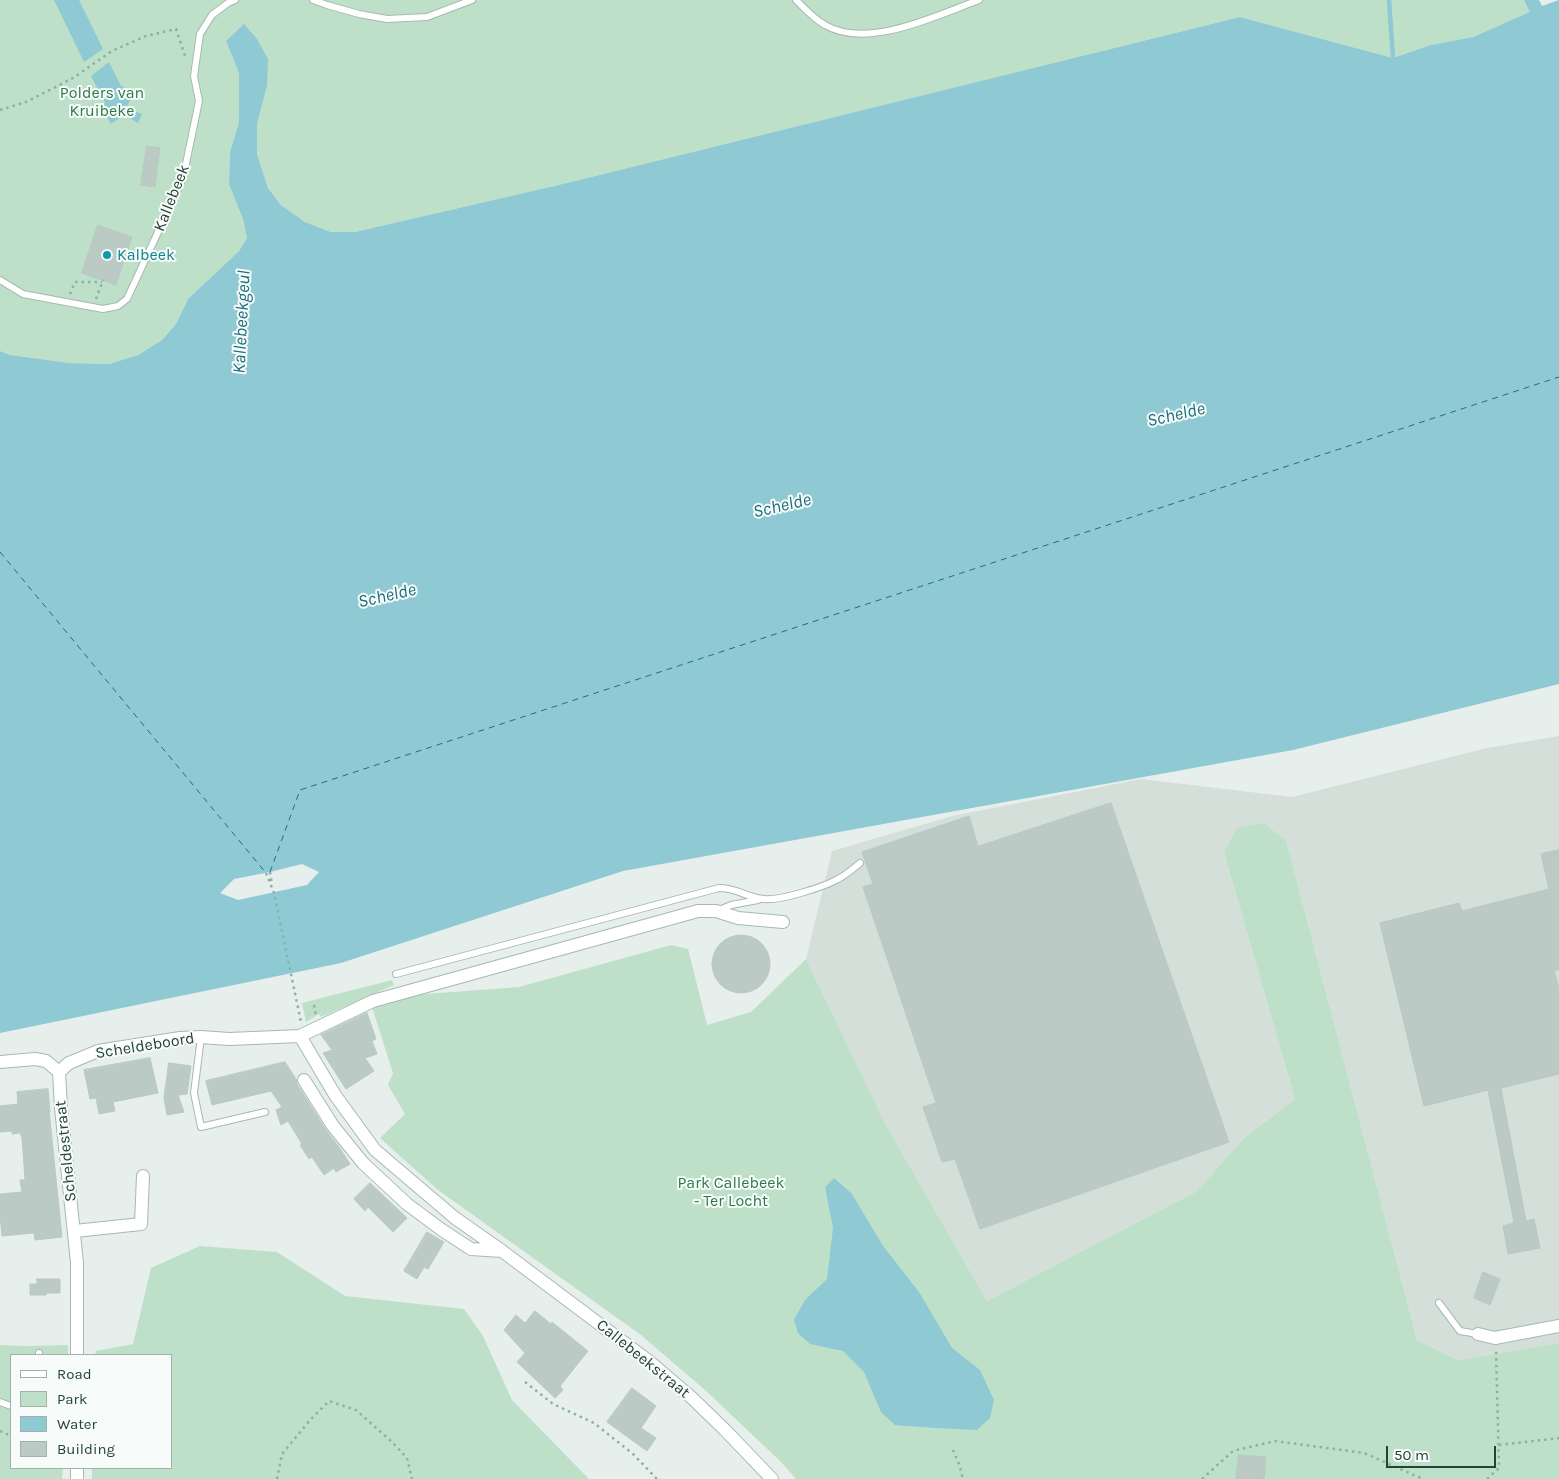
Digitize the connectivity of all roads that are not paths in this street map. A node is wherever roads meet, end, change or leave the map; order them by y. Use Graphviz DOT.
graph roads {
  1 [pos="235,0"];
  2 [pos="313,0"];
  3 [pos="472,0"];
  4 [pos="796,0"];
  5 [pos="979,0"];
  6 [pos="0,280"];
  7 [pos="860,863"];
  8 [pos="764,899"];
  9 [pos="716,911"];
  10 [pos="782,922"];
  11 [pos="396,974"];
  12 [pos="300,1036"];
  13 [pos="201,1037"];
  14 [pos="0,1062"];
  15 [pos="59,1072"];
  16 [pos="304,1080"];
  17 [pos="265,1112"];
  18 [pos="142,1176"];
  19 [pos="75,1231"];
  20 [pos="502,1251"];
  21 [pos="1439,1303"];
  22 [pos="1559,1326"];
  23 [pos="1478,1334"];
  24 [pos="77,1354"];
  25 [pos="772,1479"];
  1 -- 6 [label="lane, Kallebeek"];
  2 -- 3 [label="lane"];
  4 -- 5 [label="lane"];
  7 -- 8 [label="lane"];
  8 -- 9 [label="lane"];
  8 -- 11 [label="lane"];
  9 -- 10 [label="street"];
  9 -- 12 [label="street"];
  12 -- 13 [label="street, Scheldeboord"];
  12 -- 20 [label="street, Callebeekstraat"];
  13 -- 15 [label="street, Scheldeboord"];
  13 -- 17 [label="lane"];
  14 -- 15 [label="street"];
  15 -- 19 [label="street, Scheldestraat"];
  16 -- 20 [label="street"];
  18 -- 19 [label="street"];
  19 -- 24 [label="street, Scheldestraat"];
  20 -- 25 [label="street, Callebeekstraat"];
  21 -- 23 [label="lane"];
  22 -- 23 [label="street"];
}
